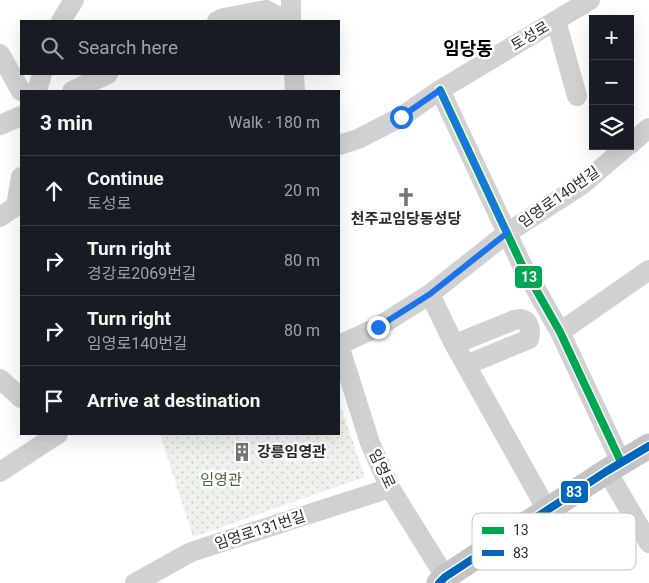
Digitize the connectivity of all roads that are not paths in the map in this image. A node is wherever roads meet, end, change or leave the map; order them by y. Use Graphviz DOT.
graph roads {
  1 [pos="74,0"];
  2 [pos="273,0"];
  3 [pos="291,0"];
  4 [pos="590,0"];
  5 [pos="62,20"];
  6 [pos="219,20"];
  7 [pos="287,20"];
  8 [pos="288,20"];
  9 [pos="289,20"];
  10 [pos="556,21"];
  11 [pos="0,54"];
  12 [pos="42,75"];
  13 [pos="106,75"];
  14 [pos="294,75"];
  15 [pos="20,90"];
  16 [pos="37,90"];
  17 [pos="74,90"];
  18 [pos="295,90"];
  19 [pos="440,90"];
  20 [pos="577,96"];
  21 [pos="20,116"];
  22 [pos="0,126"];
  23 [pos="649,128"];
  24 [pos="634,141"];
  25 [pos="340,145"];
  26 [pos="622,150"];
  27 [pos="20,181"];
  28 [pos="13,209"];
  29 [pos="507,233"];
  30 [pos="649,270"];
  31 [pos="430,294"];
  32 [pos="560,332"];
  33 [pos="455,344"];
  34 [pos="340,345"];
  35 [pos="340,348"];
  36 [pos="476,361"];
  37 [pos="0,379"];
  38 [pos="20,397"];
  39 [pos="56,435"];
  40 [pos="649,446"];
  41 [pos="614,466"];
  42 [pos="0,472"];
  43 [pos="390,488"];
  44 [pos="547,510"];
  45 [pos="543,513"];
  46 [pos="635,513"];
  47 [pos="636,514"];
  48 [pos="649,543"];
  49 [pos="472,562"];
  50 [pos="444,581"];
  51 [pos="135,583"];
  1 -- 5 [label="street"];
  2 -- 8 [label="street"];
  3 -- 9 [label="street"];
  4 -- 10 [label="street, 토성로"];
  6 -- 7 [label="street"];
  10 -- 19 [label="street, 토성로"];
  10 -- 20 [label="street"];
  11 -- 15 [label="street"];
  12 -- 16 [label="street"];
  13 -- 17 [label="street"];
  14 -- 18 [label="street"];
  19 -- 25 [label="street, 토성로"];
  19 -- 29 [label="street"];
  21 -- 22 [label="street"];
  23 -- 24 [label="street"];
  26 -- 29 [label="street, 임영로140번길"];
  27 -- 28 [label="street"];
  29 -- 31 [label="street, 임영로140번길"];
  29 -- 32 [label="street"];
  30 -- 32 [label="street"];
  31 -- 33 [label="street"];
  31 -- 34 [label="street, 임영로140번길"];
  32 -- 41 [label="street"];
  33 -- 36 [label="street"];
  33 -- 44 [label="street"];
  35 -- 43 [label="street, 임영로"];
  37 -- 38 [label="street"];
  39 -- 42 [label="street"];
  40 -- 41 [label="main road"];
  41 -- 44 [label="main road"];
  41 -- 46 [label="street"];
  43 -- 50 [label="street, 임영로"];
  43 -- 51 [label="street, 임영로131번길"];
  44 -- 45 [label="main road"];
  47 -- 48 [label="street"];
  49 -- 50 [label="main road"];
}
